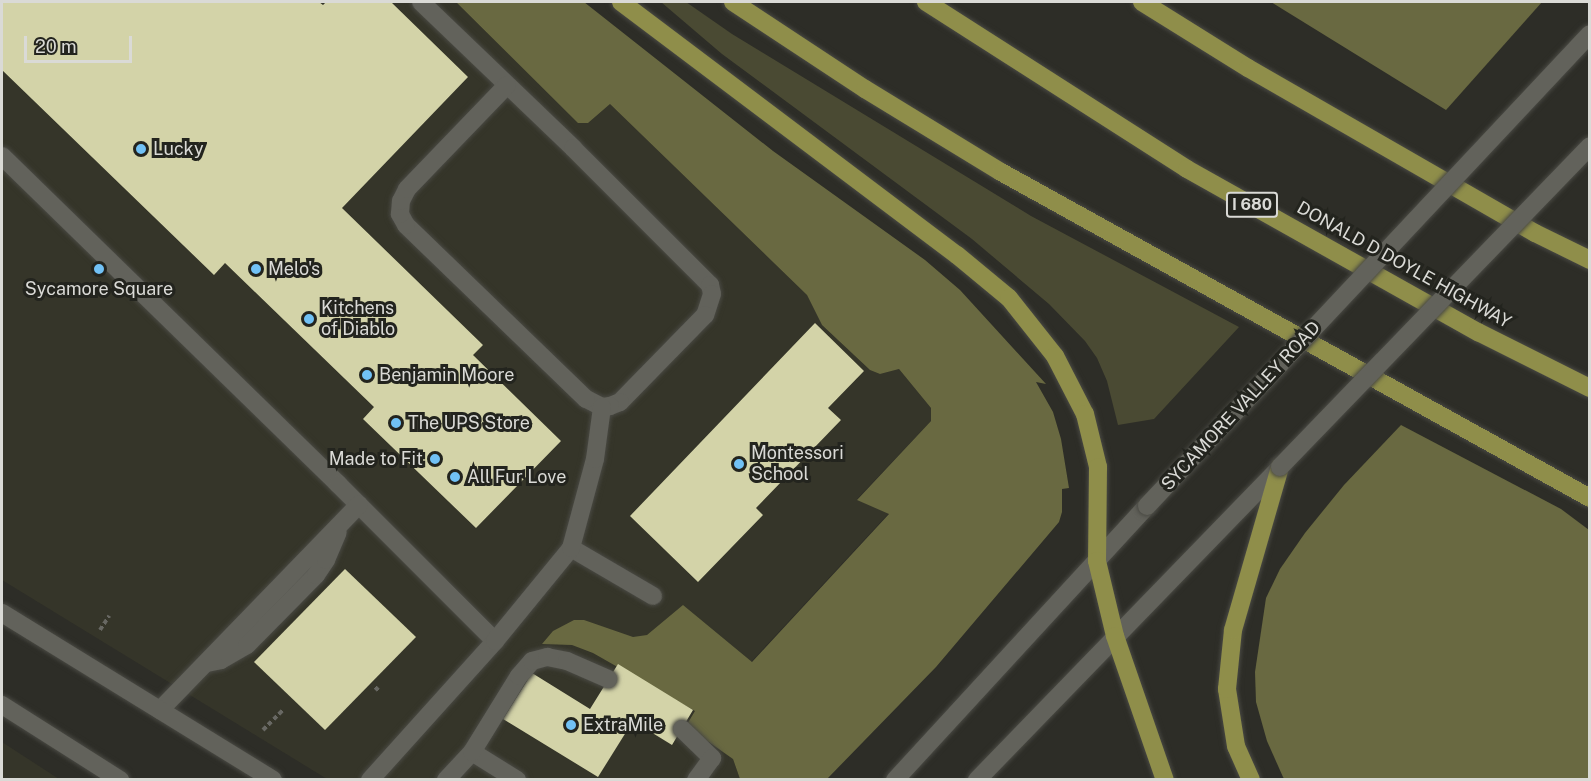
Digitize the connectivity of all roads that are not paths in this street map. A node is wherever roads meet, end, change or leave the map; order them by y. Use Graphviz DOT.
graph roads {
  1 [pos="422,2"];
  2 [pos="621,2"];
  3 [pos="733,2"];
  4 [pos="926,2"];
  5 [pos="1143,2"];
  6 [pos="1590,34"];
  7 [pos="507,85"];
  8 [pos="1590,146"];
  9 [pos="2,156"];
  10 [pos="1590,260"];
  11 [pos="1590,388"];
  12 [pos="602,407"];
  13 [pos="1280,467"];
  14 [pos="1590,498"];
  15 [pos="359,505"];
  16 [pos="572,548"];
  17 [pos="1097,561"];
  18 [pos="653,596"];
  19 [pos="2,613"];
  20 [pos="1115,636"];
  21 [pos="495,641"];
  22 [pos="608,679"];
  23 [pos="2,705"];
  24 [pos="160,710"];
  25 [pos="682,729"];
  26 [pos="472,752"];
  27 [pos="120,780"];
  28 [pos="273,780"];
  29 [pos="370,780"];
  30 [pos="446,780"];
  31 [pos="518,780"];
  32 [pos="696,780"];
  33 [pos="895,780"];
  34 [pos="977,780"];
  35 [pos="1165,780"];
  36 [pos="1251,780"];
  1 -- 7 [label="main road"];
  2 -- 17 [label="highway"];
  3 -- 14 [label="highway"];
  4 -- 11 [label="highway, DONALD D DOYLE HIGHWAY / I 680"];
  5 -- 10 [label="highway"];
  6 -- 17 [label="main road, SYCAMORE VALLEY ROAD, bridge"];
  7 -- 12 [label="main road"];
  7 -- 12 [label="main road"];
  8 -- 13 [label="main road, bridge"];
  9 -- 15 [label="main road"];
  12 -- 16 [label="main road"];
  13 -- 20 [label="main road"];
  13 -- 36 [label="highway"];
  15 -- 21 [label="main road"];
  15 -- 24 [label="main road"];
  16 -- 18 [label="main road"];
  16 -- 21 [label="main road"];
  17 -- 20 [label="highway"];
  17 -- 33 [label="main road, SYCAMORE VALLEY ROAD"];
  19 -- 24 [label="main road"];
  20 -- 34 [label="main road"];
  20 -- 35 [label="highway"];
  21 -- 29 [label="main road"];
  22 -- 26 [label="main road"];
  23 -- 27 [label="main road"];
  24 -- 28 [label="main road"];
  25 -- 32 [label="main road"];
  26 -- 30 [label="main road"];
  26 -- 31 [label="main road"];
}
